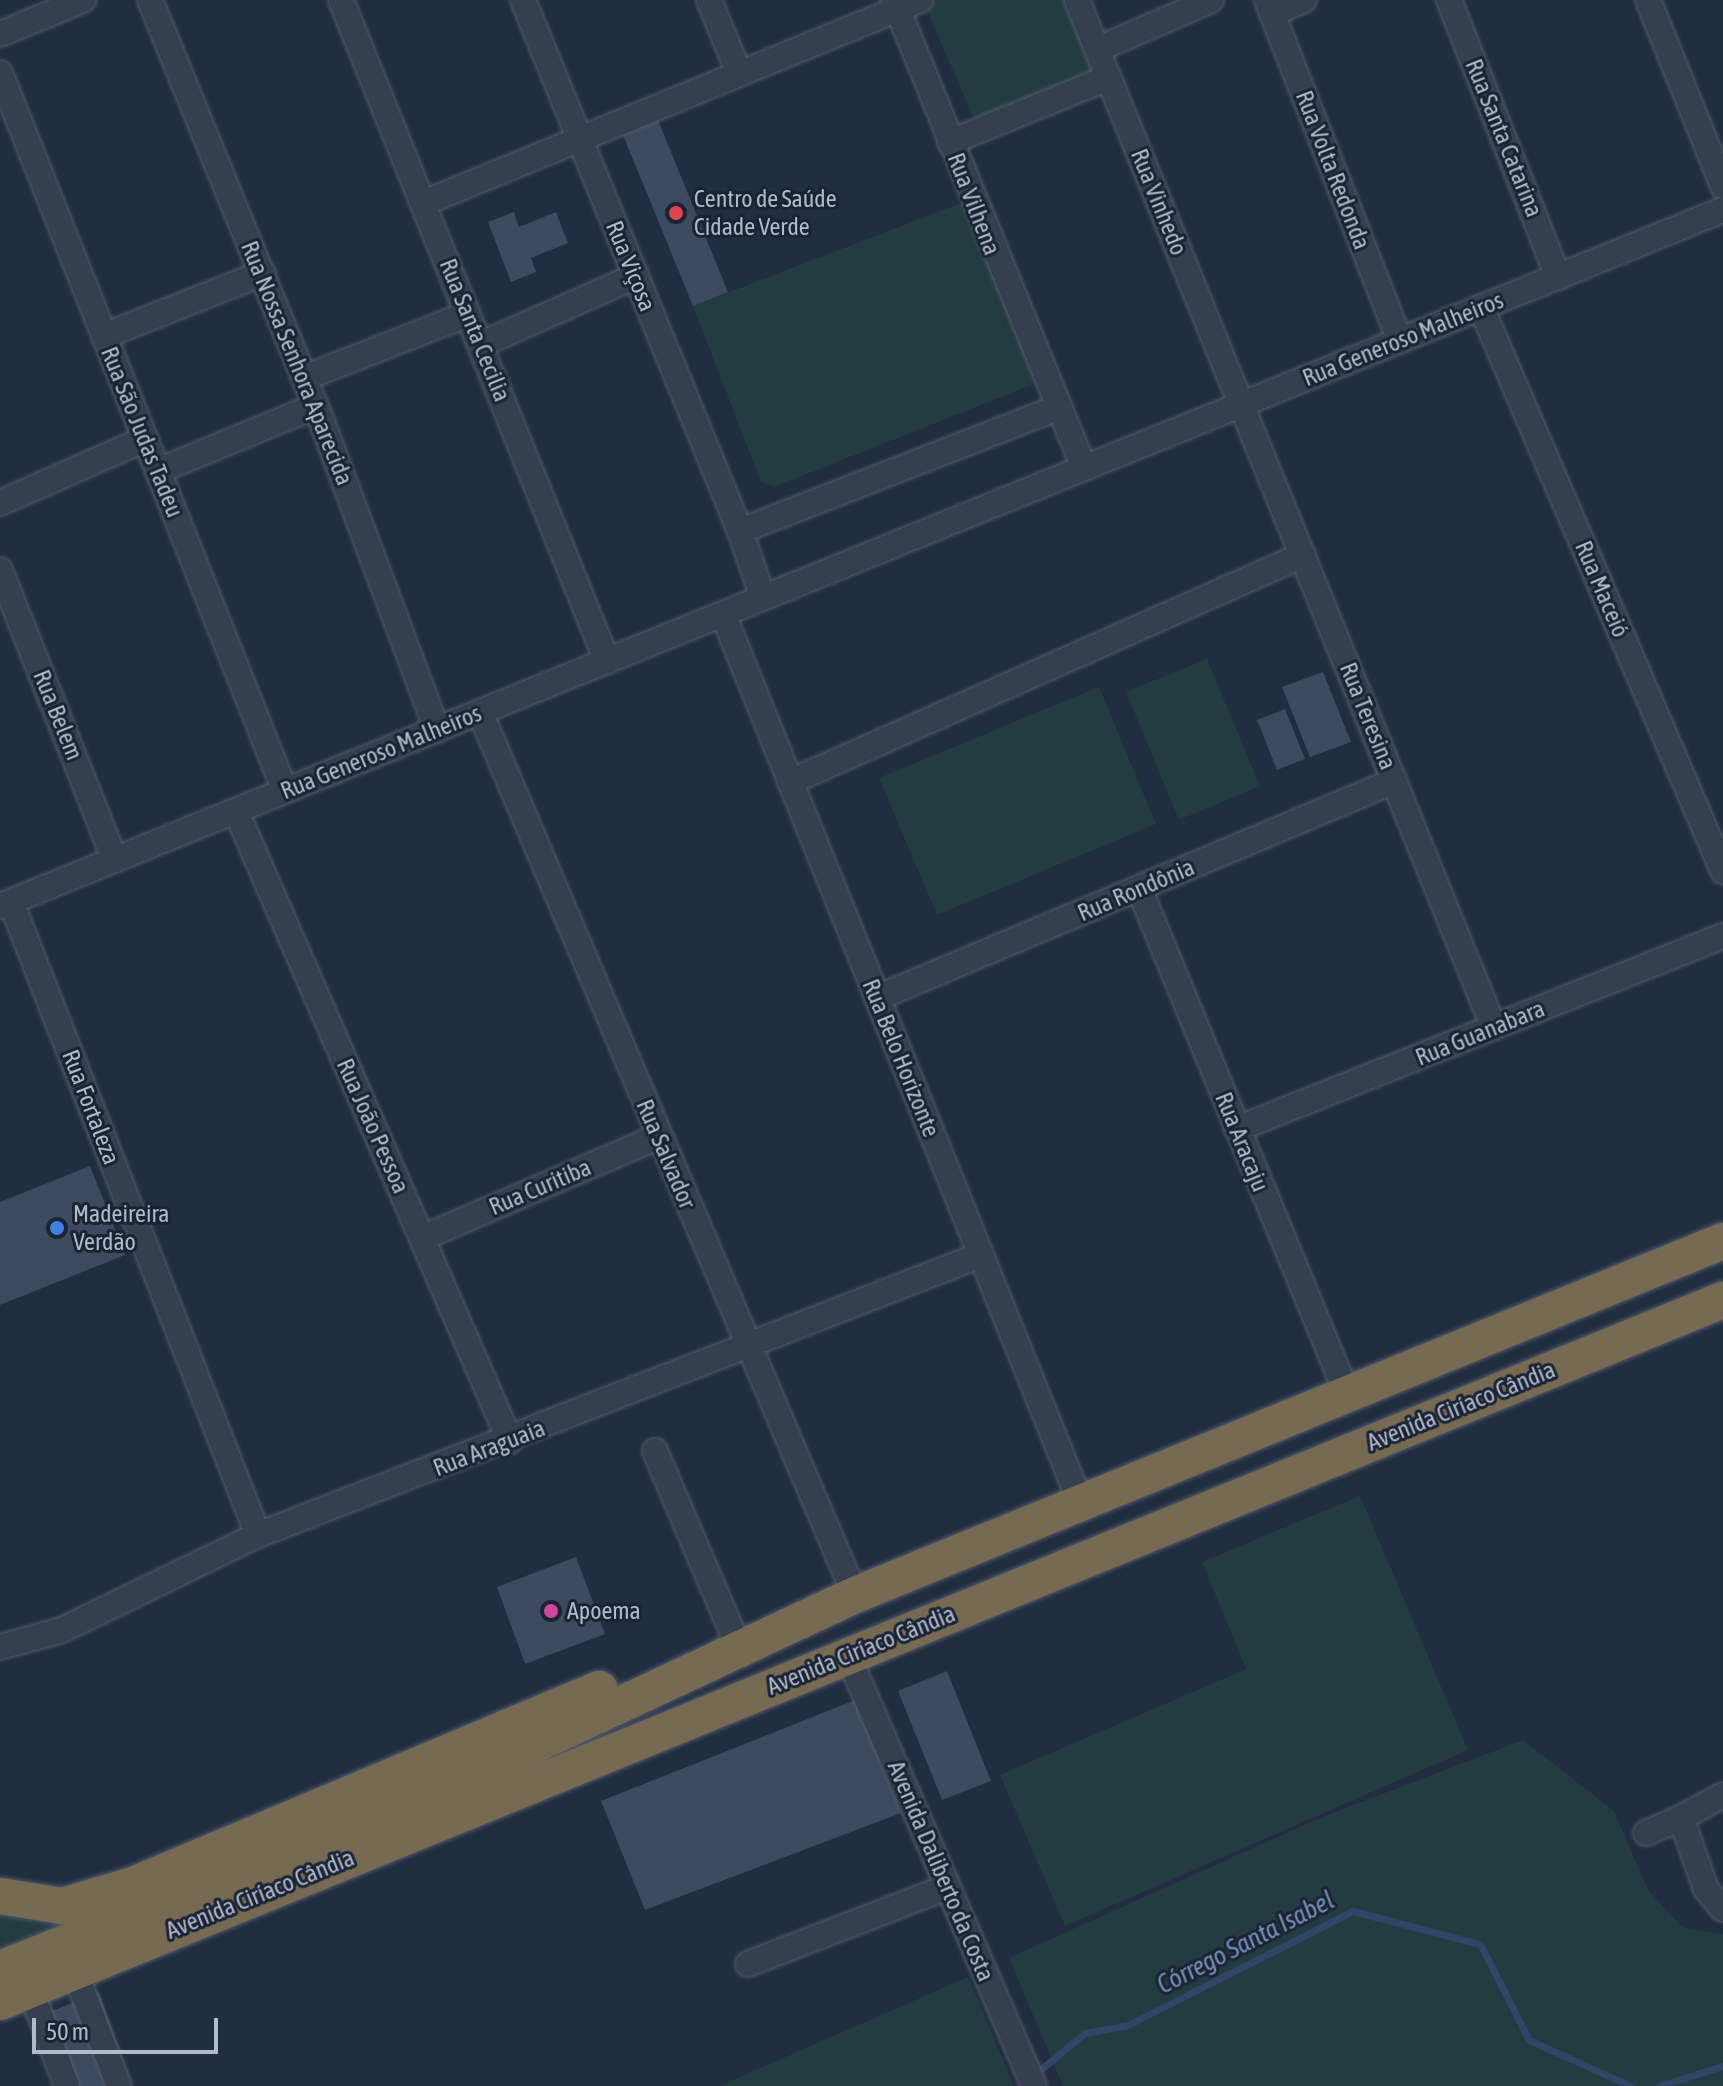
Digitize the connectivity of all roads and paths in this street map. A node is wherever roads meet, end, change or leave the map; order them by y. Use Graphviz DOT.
graph roads {
  1 [pos="83,0"];
  2 [pos="150,0"];
  3 [pos="341,0"];
  4 [pos="523,0"];
  5 [pos="709,0"];
  6 [pos="1077,0"];
  7 [pos="1211,0"];
  8 [pos="1304,0"];
  9 [pos="1449,0"];
  10 [pos="1648,0"];
  11 [pos="904,3"];
  12 [pos="1269,7"];
  13 [pos="0,34"];
  14 [pos="1098,49"];
  15 [pos="0,73"];
  16 [pos="739,73"];
  17 [pos="1108,78"];
  18 [pos="582,142"];
  19 [pos="950,142"];
  20 [pos="1723,186"];
  21 [pos="426,202"];
  22 [pos="1723,210"];
  23 [pos="263,273"];
  24 [pos="636,276"];
  25 [pos="1558,277"];
  26 [pos="1481,307"];
  27 [pos="466,315"];
  28 [pos="104,336"];
  29 [pos="1400,341"];
  30 [pos="480,345"];
  31 [pos="304,378"];
  32 [pos="1242,405"];
  33 [pos="316,406"];
  34 [pos="1054,409"];
  35 [pos="145,439"];
  36 [pos="1084,468"];
  37 [pos="158,471"];
  38 [pos="0,503"];
  39 [pos="740,531"];
  40 [pos="1303,555"];
  41 [pos="0,570"];
  42 [pos="763,598"];
  43 [pos="723,614"];
  44 [pos="607,661"];
  45 [pos="480,712"];
  46 [pos="437,730"];
  47 [pos="1394,781"];
  48 [pos="790,782"];
  49 [pos="285,791"];
  50 [pos="236,811"];
  51 [pos="115,860"];
  52 [pos="1723,871"];
  53 [pos="1139,888"];
  54 [pos="5,904"];
  55 [pos="1723,936"];
  56 [pos="877,998"];
  57 [pos="1494,1028"];
  58 [pos="1237,1129"];
  59 [pos="658,1137"];
  60 [pos="422,1238"];
  61 [pos="1723,1241"];
  62 [pos="981,1255"];
  63 [pos="1723,1300"];
  64 [pos="749,1344"];
  65 [pos="1347,1394"];
  66 [pos="510,1441"];
  67 [pos="655,1451"];
  68 [pos="1080,1501"];
  69 [pos="258,1535"];
  70 [pos="855,1595"];
  71 [pos="805,1619"];
  72 [pos="736,1641"];
  73 [pos="0,1647"];
  74 [pos="848,1656"];
  75 [pos="1723,1795"];
  76 [pos="1681,1818"];
  77 [pos="1646,1833"];
  78 [pos="948,1887"];
  79 [pos="0,1896"];
  80 [pos="1723,1909"];
  81 [pos="748,1964"];
  82 [pos="73,1967"];
  83 [pos="10,1986"];
  84 [pos="67,2086"];
  85 [pos="119,2086"];
  86 [pos="1034,2086"];
  1 -- 13 [label="street"];
  2 -- 23 [label="street, Rua Nossa Senhora Aparecida"];
  3 -- 21 [label="street, Rua Santa Cecilia"];
  4 -- 18 [label="street, Rua Viçosa"];
  5 -- 16 [label="street"];
  6 -- 14 [label="street, Rua Vinhedo"];
  7 -- 14 [label="street"];
  8 -- 12 [label="street"];
  9 -- 25 [label="street, Rua Santa Catarina"];
  10 -- 20 [label="street"];
  11 -- 16 [label="street"];
  11 -- 19 [label="street, Rua Vilhena"];
  12 -- 29 [label="street, Rua Volta Redonda"];
  14 -- 17 [label="street, Rua Vinhedo"];
  15 -- 28 [label="street, Rua São Judas Tadeu"];
  16 -- 18 [label="street"];
  17 -- 19 [label="street"];
  17 -- 32 [label="street, Rua Vinhedo"];
  18 -- 21 [label="street"];
  18 -- 24 [label="street, Rua Viçosa"];
  19 -- 34 [label="street, Rua Vilhena"];
  21 -- 27 [label="street, Rua Santa Cecilia"];
  22 -- 25 [label="street, Rua Generoso Malheiros"];
  23 -- 28 [label="street"];
  23 -- 31 [label="street, Rua Nossa Senhora Aparecida"];
  24 -- 30 [label="street"];
  24 -- 39 [label="street, Rua Viçosa"];
  25 -- 26 [label="street, Rua Generoso Malheiros"];
  26 -- 29 [label="street, Rua Generoso Malheiros"];
  26 -- 52 [label="street, Rua Maceió"];
  27 -- 30 [label="street, Rua Santa Cecilia"];
  27 -- 31 [label="street"];
  28 -- 35 [label="street, Rua São Judas Tadeu"];
  29 -- 32 [label="street, Rua Generoso Malheiros"];
  30 -- 44 [label="street, Rua Santa Cecilia"];
  31 -- 33 [label="street, Rua Nossa Senhora Aparecida"];
  32 -- 36 [label="street, Rua Generoso Malheiros"];
  32 -- 40 [label="street, Rua Teresina"];
  33 -- 37 [label="street"];
  33 -- 46 [label="street, Rua Nossa Senhora Aparecida"];
  34 -- 36 [label="street"];
  34 -- 39 [label="street"];
  35 -- 37 [label="street, Rua São Judas Tadeu"];
  35 -- 38 [label="street"];
  36 -- 42 [label="street, Rua Generoso Malheiros"];
  37 -- 49 [label="street, Rua São Judas Tadeu"];
  39 -- 42 [label="street"];
  40 -- 47 [label="street, Rua Teresina"];
  40 -- 48 [label="street"];
  41 -- 51 [label="street, Rua Belem"];
  42 -- 43 [label="street, Rua Generoso Malheiros"];
  43 -- 44 [label="street, Rua Generoso Malheiros"];
  43 -- 48 [label="street, Rua Belo Horizonte"];
  44 -- 45 [label="street, Rua Generoso Malheiros"];
  45 -- 46 [label="street, Rua Generoso Malheiros"];
  45 -- 59 [label="street, Rua Salvador"];
  46 -- 49 [label="street, Rua Generoso Malheiros"];
  47 -- 53 [label="street, Rua Rondônia"];
  47 -- 57 [label="street, Rua Teresina"];
  48 -- 56 [label="street, Rua Belo Horizonte"];
  49 -- 50 [label="street, Rua Generoso Malheiros"];
  50 -- 51 [label="street, Rua Generoso Malheiros"];
  50 -- 60 [label="street, Rua João Pessoa"];
  51 -- 54 [label="street, Rua Generoso Malheiros"];
  53 -- 56 [label="street, Rua Rondônia"];
  53 -- 58 [label="street, Rua Aracaju"];
  54 -- 69 [label="street, Rua Fortaleza"];
  55 -- 57 [label="street, Rua Guanabara"];
  56 -- 62 [label="street, Rua Belo Horizonte"];
  57 -- 58 [label="street, Rua Guanabara"];
  58 -- 65 [label="street, Rua Aracaju"];
  59 -- 60 [label="street, Rua Curitiba"];
  59 -- 64 [label="street, Rua Salvador"];
  60 -- 66 [label="street, Rua João Pessoa"];
  61 -- 65 [label="highway, Avenida Ciríaco Cândia"];
  62 -- 64 [label="street, Rua Araguaia"];
  62 -- 68 [label="street, Rua Belo Horizonte"];
  63 -- 74 [label="highway, Avenida Ciríaco Cândia"];
  64 -- 66 [label="street, Rua Araguaia"];
  64 -- 70 [label="street, Rua Salvador"];
  65 -- 68 [label="highway, Avenida Ciríaco Cândia"];
  66 -- 69 [label="street, Rua Araguaia"];
  67 -- 72 [label="street"];
  68 -- 70 [label="highway, Avenida Ciríaco Cândia"];
  69 -- 73 [label="street, Rua Araguaia"];
  70 -- 71 [label="highway, Avenida Ciríaco Cândia"];
  71 -- 72 [label="highway"];
  71 -- 83 [label="highway"];
  72 -- 79 [label="highway"];
  74 -- 78 [label="street, Avenida Daliberto da Costa"];
  74 -- 82 [label="highway, Avenida Ciríaco Cândia"];
  75 -- 76 [label="street"];
  76 -- 77 [label="street"];
  76 -- 80 [label="street"];
  78 -- 81 [label="street"];
  78 -- 86 [label="street, Avenida Daliberto da Costa"];
  82 -- 83 [label="highway, Avenida Ciríaco Cândia"];
  82 -- 85 [label="street"];
  83 -- 84 [label="street"];
}
